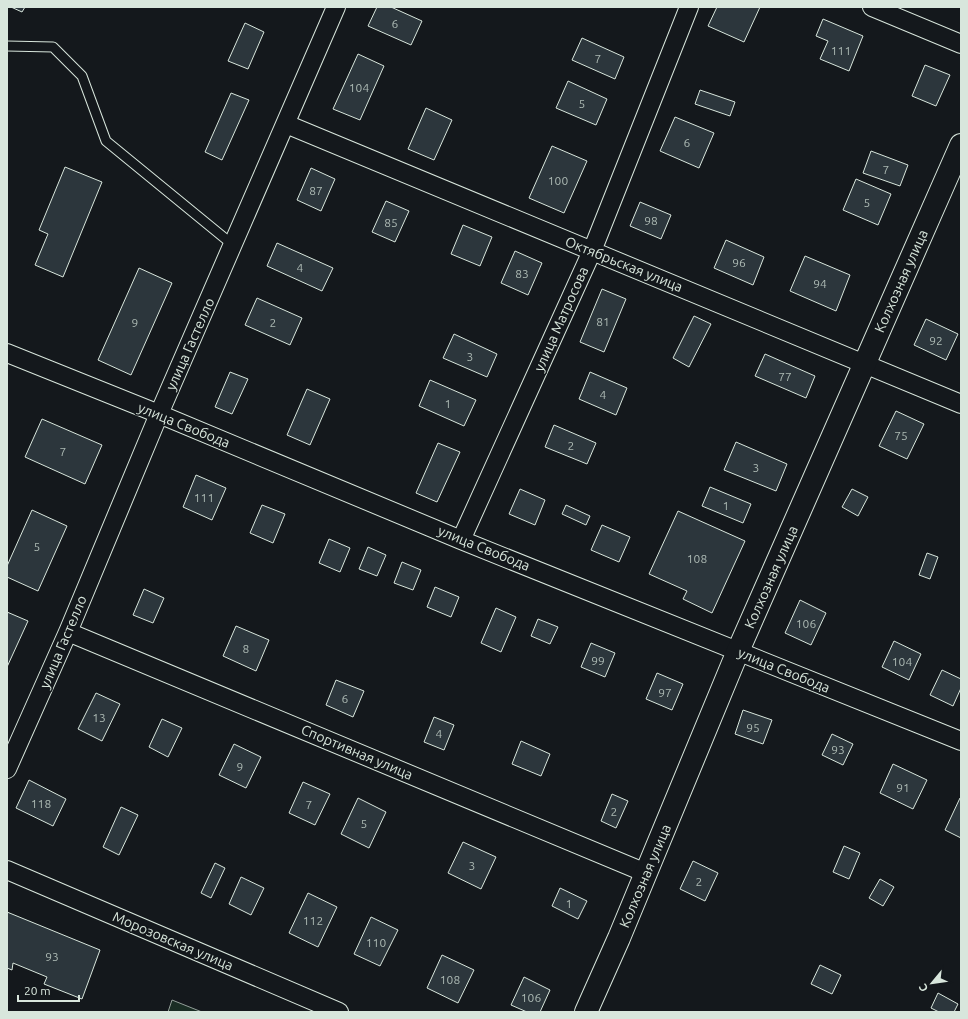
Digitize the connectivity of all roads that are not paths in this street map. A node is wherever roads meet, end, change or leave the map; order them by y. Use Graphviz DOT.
graph roads {
  1 [pos="336,7"];
  2 [pos="689,7"];
  3 [pos="872,7"];
  4 [pos="961,44"];
  5 [pos="7,46"];
  6 [pos="286,124"];
  7 [pos="961,145"];
  8 [pos="233,245"];
  9 [pos="592,251"];
  10 [pos="7,353"];
  11 [pos="865,363"];
  12 [pos="961,404"];
  13 [pos="159,414"];
  14 [pos="461,540"];
  15 [pos="68,632"];
  16 [pos="738,652"];
  17 [pos="961,741"];
  18 [pos="7,769"];
  19 [pos="7,870"];
  20 [pos="646,873"];
  21 [pos="339,1012"];
  22 [pos="586,1012"];
  1 -- 6 [label="street, улица Гастелло"];
  2 -- 9 [label="street, улица Матросова"];
  3 -- 4 [label="street"];
  5 -- 8 [label="lane"];
  6 -- 8 [label="street, улица Гастелло"];
  6 -- 9 [label="street, Октябрьская улица"];
  7 -- 11 [label="main road, Колхозная улица"];
  8 -- 13 [label="street, улица Гастелло"];
  9 -- 11 [label="street, Октябрьская улица"];
  9 -- 14 [label="street, улица Матросова"];
  10 -- 13 [label="street, улица Свобода"];
  11 -- 12 [label="street, Октябрьская улица"];
  11 -- 16 [label="main road, Колхозная улица"];
  13 -- 14 [label="street, улица Свобода"];
  13 -- 15 [label="street, улица Гастелло"];
  14 -- 16 [label="street, улица Свобода"];
  15 -- 18 [label="street, улица Гастелло"];
  15 -- 20 [label="street, Спортивная улица"];
  16 -- 17 [label="street, улица Свобода"];
  16 -- 20 [label="main road, Колхозная улица"];
  19 -- 21 [label="street, Морозовская улица"];
  20 -- 22 [label="main road, Колхозная улица"];
}
